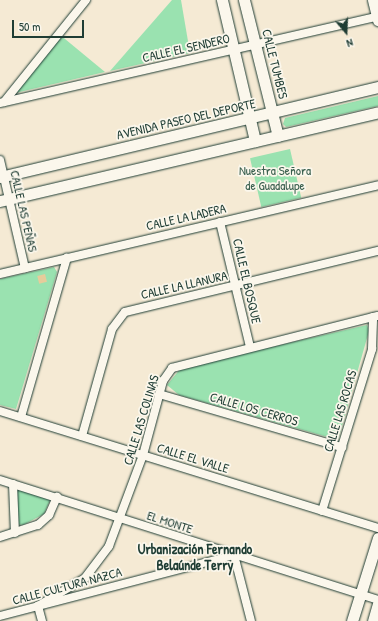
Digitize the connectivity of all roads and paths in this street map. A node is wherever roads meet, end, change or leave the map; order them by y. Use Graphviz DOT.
graph roads {
  1 [pos="86,0"];
  2 [pos="222,0"];
  3 [pos="244,0"];
  4 [pos="374,0"];
  5 [pos="378,18"];
  6 [pos="255,45"];
  7 [pos="233,49"];
  8 [pos="378,87"];
  9 [pos="2,103"];
  10 [pos="378,112"];
  11 [pos="272,113"];
  12 [pos="250,118"];
  13 [pos="278,136"];
  14 [pos="255,141"];
  15 [pos="0,160"];
  16 [pos="2,177"];
  17 [pos="378,185"];
  18 [pos="5,200"];
  19 [pos="220,222"];
  20 [pos="378,251"];
  21 [pos="66,258"];
  22 [pos="25,268"];
  23 [pos="0,274"];
  24 [pos="235,286"];
  25 [pos="375,317"];
  26 [pos="250,347"];
  27 [pos="159,394"];
  28 [pos="0,411"];
  29 [pos="21,417"];
  30 [pos="82,436"];
  31 [pos="342,447"];
  32 [pos="143,455"];
  33 [pos="0,480"];
  34 [pos="13,484"];
  35 [pos="57,497"];
  36 [pos="322,511"];
  37 [pos="122,519"];
  38 [pos="378,528"];
  39 [pos="14,533"];
  40 [pos="0,537"];
  41 [pos="378,538"];
  42 [pos="234,555"];
  43 [pos="360,595"];
  44 [pos="378,600"];
  45 [pos="378,604"];
  46 [pos="38,606"];
  47 [pos="0,616"];
  48 [pos="249,620"];
  49 [pos="42,621"];
  50 [pos="352,621"];
  51 [pos="373,621"];
  1 -- 9 [label="street"];
  2 -- 7 [label="main road"];
  3 -- 6 [label="main road, CALLE TUMBES"];
  4 -- 5 [label="main road"];
  5 -- 6 [label="street, CALLE EL SENDERO"];
  6 -- 7 [label="street, CALLE EL SENDERO"];
  6 -- 11 [label="main road, CALLE TUMBES"];
  7 -- 9 [label="street, CALLE EL SENDERO"];
  7 -- 12 [label="main road"];
  8 -- 11 [label="main road, AVENIDA PASEO DEL DEPORTE"];
  10 -- 13 [label="main road"];
  11 -- 12 [label="main road, AVENIDA PASEO DEL DEPORTE"];
  11 -- 13 [label="main road, CALLE TUMBES"];
  12 -- 14 [label="main road"];
  12 -- 16 [label="main road, AVENIDA PASEO DEL DEPORTE"];
  13 -- 14 [label="main road"];
  14 -- 18 [label="main road"];
  15 -- 16 [label="street, CALLE LAS PEÑAS"];
  16 -- 18 [label="street, CALLE LAS PEÑAS"];
  17 -- 19 [label="street, CALLE LA LADERA"];
  18 -- 22 [label="street, CALLE LAS PEÑAS"];
  19 -- 21 [label="street, CALLE LA LADERA"];
  19 -- 24 [label="street, CALLE EL BOSQUE"];
  20 -- 24 [label="street, CALLE LA LLANURA"];
  21 -- 22 [label="street, CALLE LA LADERA"];
  21 -- 29 [label="street"];
  22 -- 23 [label="street, CALLE LA LADERA"];
  24 -- 26 [label="street, CALLE EL BOSQUE"];
  24 -- 30 [label="street, CALLE LA LLANURA"];
  25 -- 26 [label="street, CALLE LAS COLINAS"];
  25 -- 31 [label="street, CALLE LAS ROCAS"];
  26 -- 27 [label="street, CALLE LAS COLINAS"];
  27 -- 31 [label="street, CALLE LOS CERROS"];
  27 -- 32 [label="street, CALLE LAS COLINAS"];
  28 -- 29 [label="street, CALLE EL VALLE"];
  29 -- 30 [label="street, CALLE EL VALLE"];
  30 -- 32 [label="street, CALLE EL VALLE"];
  31 -- 36 [label="street, CALLE LAS ROCAS"];
  32 -- 36 [label="street, CALLE EL VALLE"];
  32 -- 37 [label="street, CALLE LAS COLINAS"];
  33 -- 34 [label="street, EL MONTE"];
  34 -- 35 [label="street, EL MONTE"];
  34 -- 39 [label="street"];
  35 -- 37 [label="street, EL MONTE"];
  35 -- 39 [label="street"];
  36 -- 38 [label="street, CALLE EL VALLE"];
  37 -- 42 [label="street, EL MONTE"];
  37 -- 46 [label="street, CALLE LAS COLINAS"];
  39 -- 40 [label="street"];
  41 -- 43 [label="main road"];
  42 -- 43 [label="street, EL MONTE"];
  42 -- 46 [label="street, CALLE CULTURA NAZCA"];
  42 -- 48 [label="street"];
  43 -- 44 [label="street, EL MONTE"];
  43 -- 50 [label="main road"];
  45 -- 51 [label="main road"];
  46 -- 47 [label="street, CALLE CULTURA NAZCA"];
  46 -- 49 [label="street"];
}
